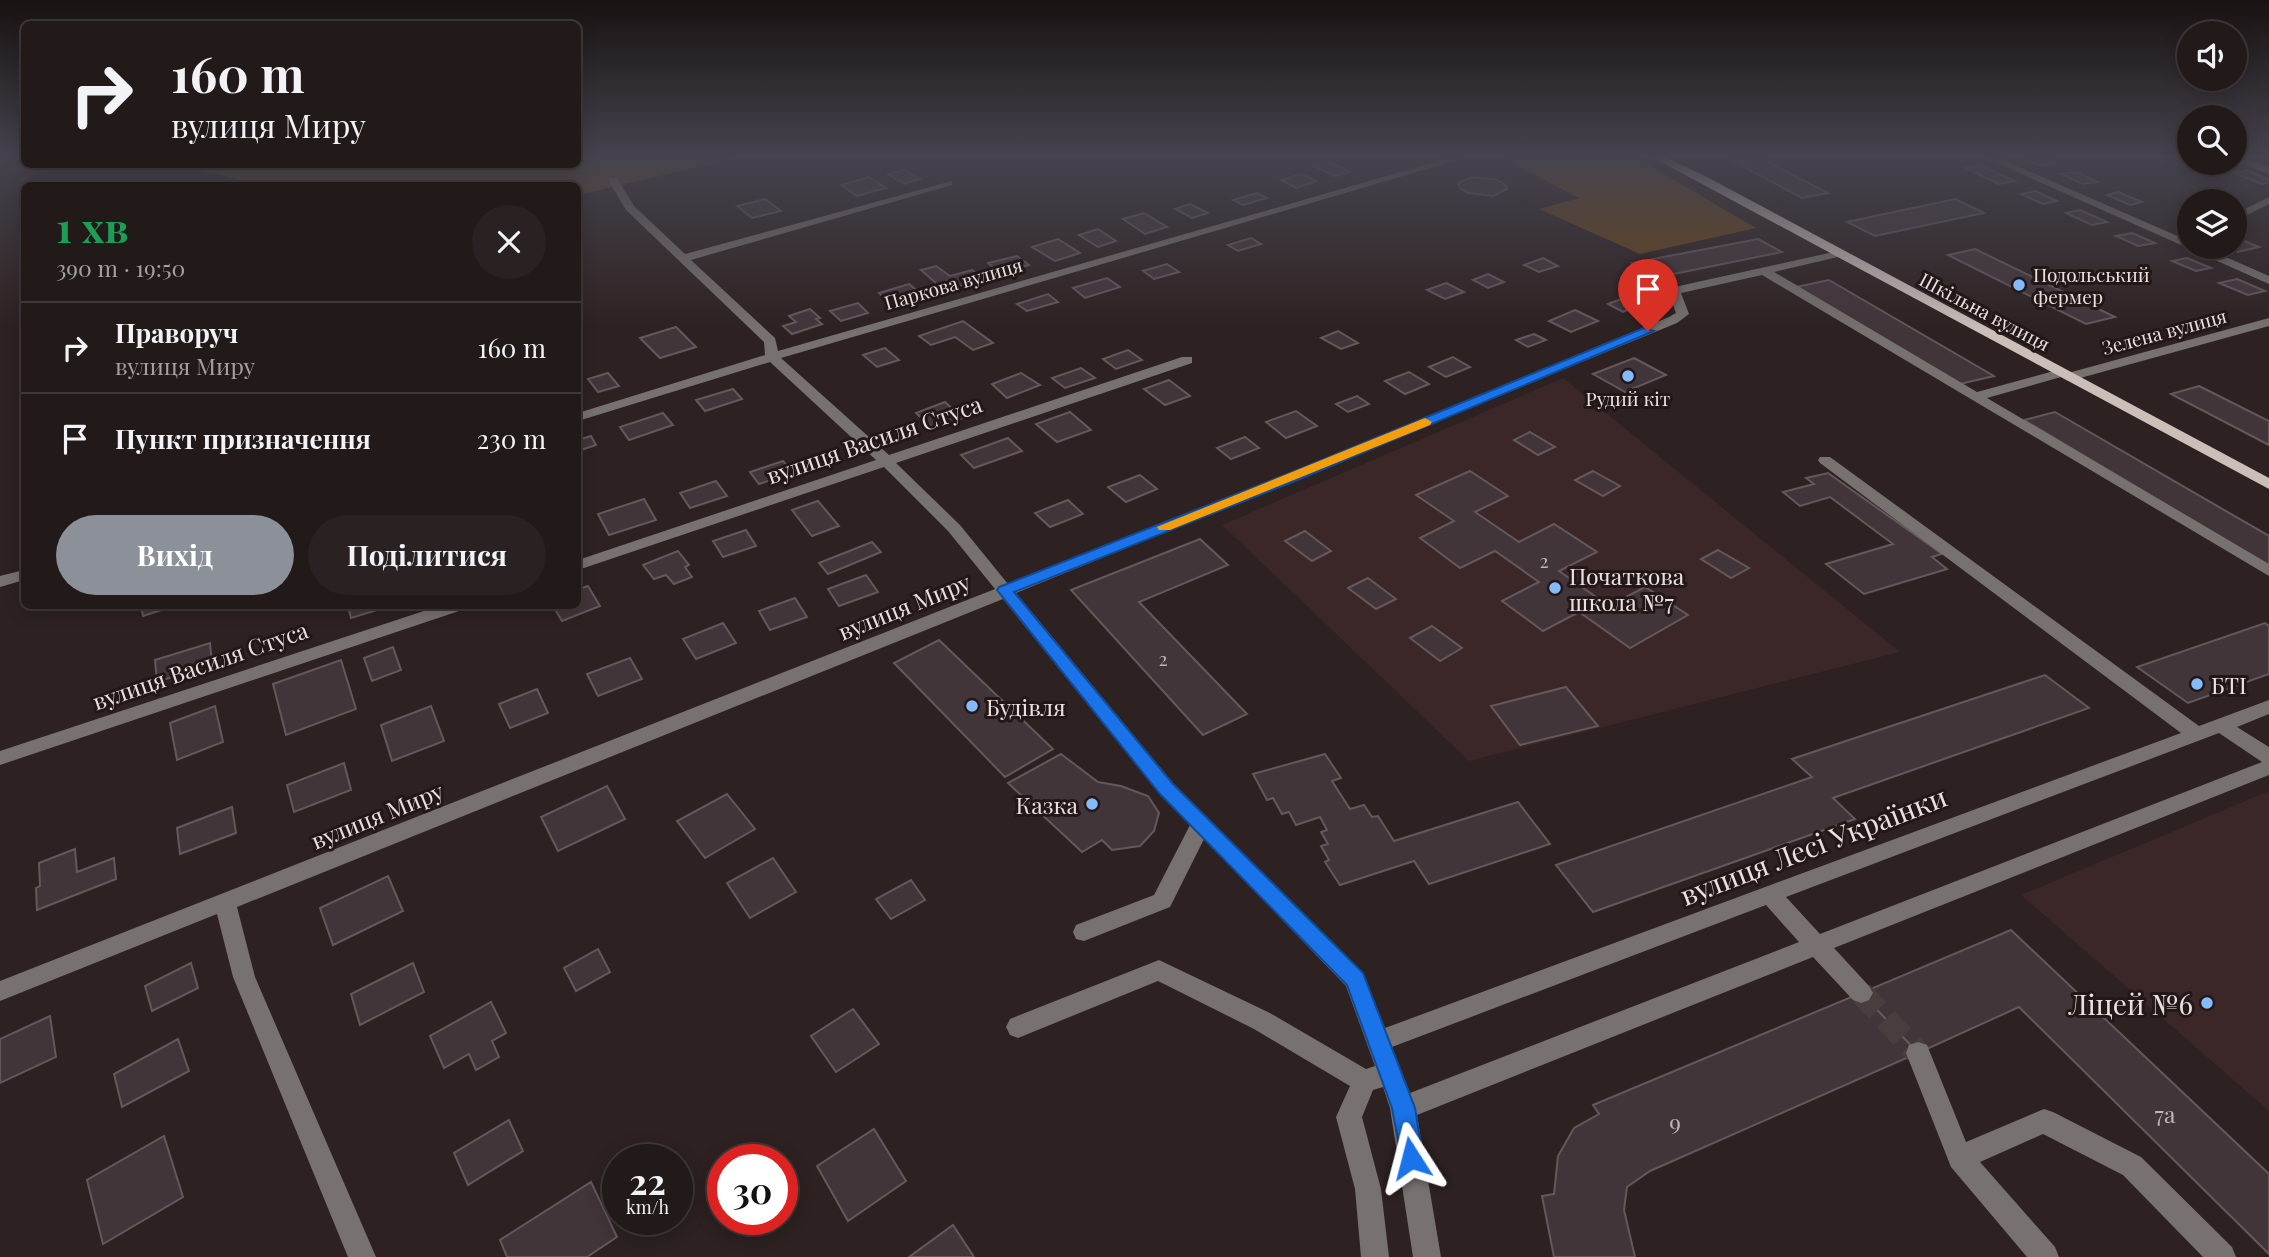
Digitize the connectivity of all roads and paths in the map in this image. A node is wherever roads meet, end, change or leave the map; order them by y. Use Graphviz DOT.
graph roads {
  1 [pos="638,215"];
  2 [pos="837,215"];
  3 [pos="1261,215"];
  4 [pos="1767,215"];
  5 [pos="2122,215"];
  6 [pos="2177,238"];
  7 [pos="1838,254"];
  8 [pos="681,259"];
  9 [pos="2224,259"];
  10 [pos="1762,271"];
  11 [pos="2269,279"];
  12 [pos="2269,323"];
  13 [pos="772,357"];
  14 [pos="1186,360"];
  15 [pos="2065,375"];
  16 [pos="1975,397"];
  17 [pos="581,416"];
  18 [pos="1825,460"];
  19 [pos="886,461"];
  20 [pos="2269,484"];
  21 [pos="581,564"];
  22 [pos="2269,571"];
  23 [pos="21,576"];
  24 [pos="0,582"];
  25 [pos="1005,590"];
  26 [pos="447,609"];
  27 [pos="2269,707"];
  28 [pos="2220,725"];
  29 [pos="2196,734"];
  30 [pos="2269,757"];
  31 [pos="0,758"];
  32 [pos="2269,766"];
  33 [pos="1201,824"];
  34 [pos="1770,895"];
  35 [pos="224,900"];
  36 [pos="1084,932"];
  37 [pos="1816,947"];
  38 [pos="0,991"];
  39 [pos="1861,993"];
  40 [pos="1018,1027"];
  41 [pos="1378,1041"];
  42 [pos="1918,1053"];
  43 [pos="1390,1073"];
  44 [pos="1364,1080"];
  45 [pos="1403,1108"];
  46 [pos="1960,1158"];
  47 [pos="362,1257"];
  48 [pos="1375,1257"];
  49 [pos="1427,1257"];
  50 [pos="2045,1257"];
  51 [pos="2222,1257"];
  1 -- 8 [label="street"];
  2 -- 8 [label="street"];
  3 -- 13 [label="street, Паркова вулиця"];
  4 -- 7 [label="main road, Шкільна вулиця"];
  5 -- 6 [label="street"];
  7 -- 10 [label="street, вулиця Миру"];
  7 -- 15 [label="main road, Шкільна вулиця"];
  8 -- 13 [label="street"];
  9 -- 11 [label="street"];
  10 -- 16 [label="street"];
  10 -- 25 [label="street, вулиця Миру"];
  12 -- 15 [label="street, Зелена вулиця"];
  13 -- 17 [label="street, Паркова вулиця"];
  13 -- 19 [label="street"];
  14 -- 19 [label="street, вулиця Василя Стуса"];
  15 -- 16 [label="street, Зелена вулиця"];
  15 -- 20 [label="main road, Шкільна вулиця"];
  16 -- 22 [label="street"];
  18 -- 29 [label="street"];
  19 -- 21 [label="street, вулиця Василя Стуса"];
  19 -- 25 [label="street"];
  23 -- 24 [label="street"];
  25 -- 33 [label="street"];
  25 -- 35 [label="street, вулиця Миру"];
  26 -- 31 [label="street, вулиця Василя Стуса"];
  27 -- 28 [label="street, вулиця Лесі Українки"];
  28 -- 29 [label="street, вулиця Лесі Українки"];
  28 -- 30 [label="street"];
  29 -- 34 [label="street, вулиця Лесі Українки"];
  32 -- 37 [label="street"];
  33 -- 36 [label="street"];
  33 -- 41 [label="street"];
  34 -- 37 [label="street"];
  34 -- 41 [label="street, вулиця Лесі Українки"];
  35 -- 38 [label="street, вулиця Миру"];
  35 -- 47 [label="street"];
  37 -- 39 [label="street"];
  37 -- 45 [label="street"];
  40 -- 44 [label="street"];
  41 -- 43 [label="street"];
  42 -- 46 [label="street"];
  43 -- 44 [label="street"];
  43 -- 45 [label="street"];
  44 -- 48 [label="street"];
  45 -- 49 [label="street"];
  46 -- 50 [label="street"];
  46 -- 51 [label="street"];
}
